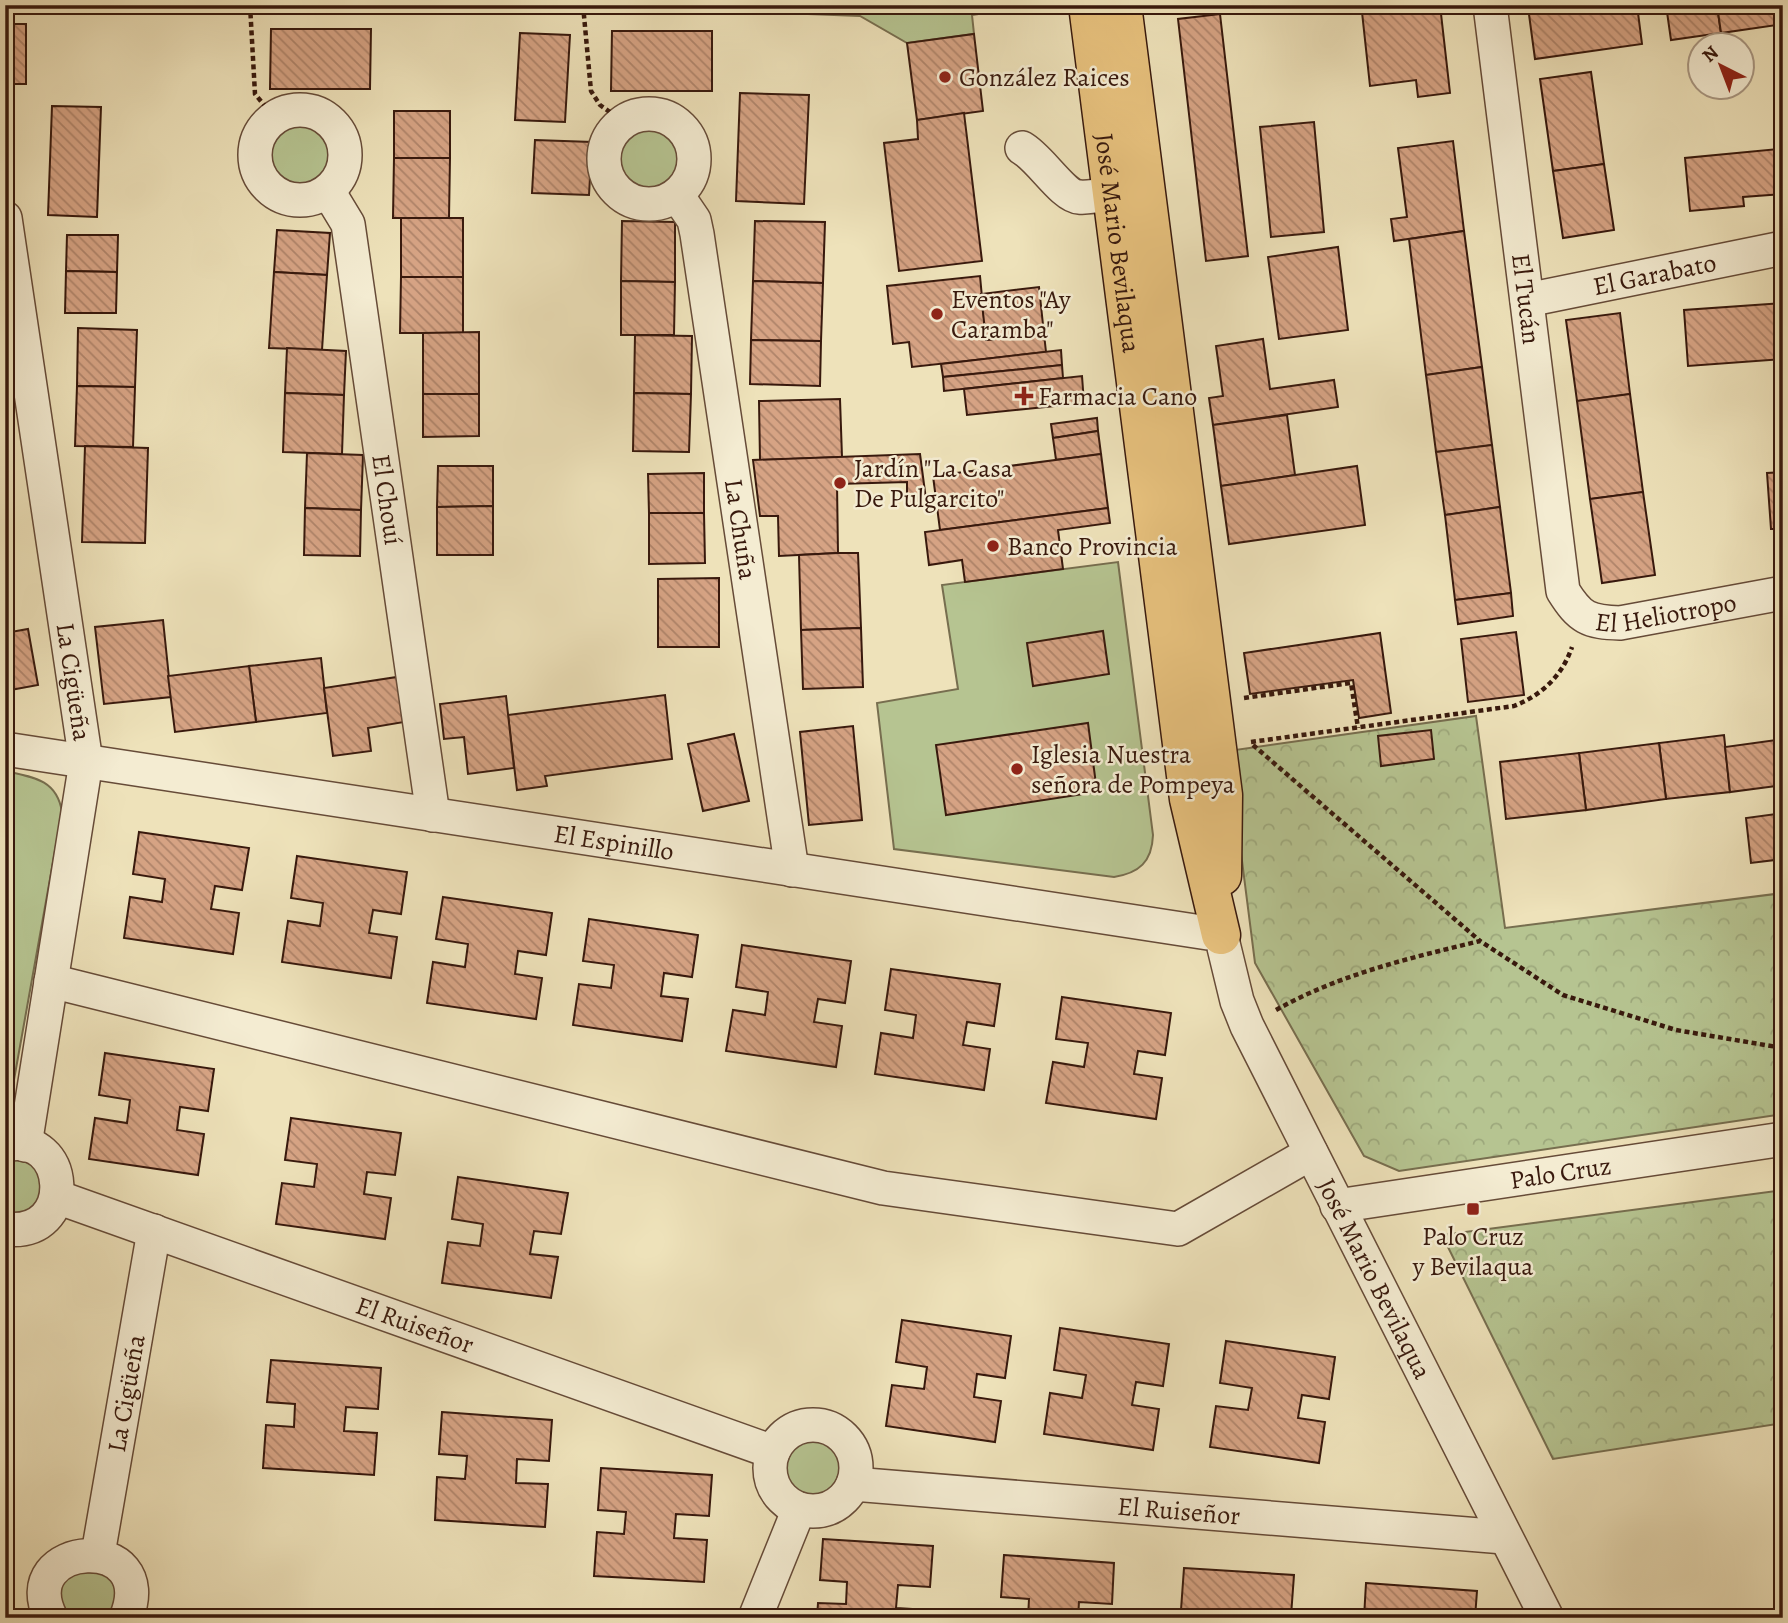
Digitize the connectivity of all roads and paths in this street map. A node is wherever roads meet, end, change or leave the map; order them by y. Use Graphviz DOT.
graph roads {
  1 [pos="250,5"];
  2 [pos="583,5"];
  3 [pos="1088,5"];
  4 [pos="1122,5"];
  5 [pos="1490,5"];
  6 [pos="275,118"];
  7 [pos="624,122"];
  8 [pos="1021,148"];
  9 [pos="328,191"];
  10 [pos="1112,193"];
  11 [pos="677,195"];
  12 [pos="5,218"];
  13 [pos="1783,248"];
  14 [pos="1527,300"];
  15 [pos="1783,593"];
  16 [pos="1569,601"];
  17 [pos="1244,698"];
  18 [pos="1357,728"];
  19 [pos="5,749"];
  20 [pos="86,762"];
  21 [pos="433,815"];
  22 [pos="792,870"];
  23 [pos="1221,934"];
  24 [pos="1480,941"];
  25 [pos="51,981"];
  26 [pos="1247,1026"];
  27 [pos="1783,1048"];
  28 [pos="1783,1139"];
  29 [pos="15,1145"];
  30 [pos="1311,1153"];
  31 [pos="57,1197"];
  32 [pos="1337,1206"];
  33 [pos="5,1229"];
  34 [pos="154,1231"];
  35 [pos="773,1452"];
  36 [pos="853,1484"];
  37 [pos="799,1509"];
  38 [pos="1504,1537"];
  39 [pos="98,1554"];
  40 [pos="51,1618"];
  41 [pos="126,1618"];
  42 [pos="755,1618"];
  43 [pos="1547,1618"];
  1 -- 6 [label="path"];
  2 -- 7 [label="path"];
  3 -- 10 [label="main road, José Mario Bevilaqua"];
  4 -- 23 [label="main road, José Mario Bevilaqua"];
  5 -- 14 [label="street, El Tucán"];
  6 -- 9 [label="street"];
  6 -- 9 [label="street"];
  7 -- 11 [label="street"];
  7 -- 11 [label="street"];
  8 -- 10 [label="street"];
  9 -- 21 [label="street, El Chouí"];
  10 -- 23 [label="main road, José Mario Bevilaqua"];
  11 -- 22 [label="street, La Chuña"];
  12 -- 20 [label="street, La Cigüeña"];
  13 -- 14 [label="street, El Garabato"];
  14 -- 16 [label="street, El Tucán"];
  15 -- 16 [label="street, El Heliotropo"];
  16 -- 18 [label="path"];
  17 -- 18 [label="path"];
  18 -- 24 [label="path"];
  19 -- 20 [label="street, El Espinillo"];
  20 -- 21 [label="street, El Espinillo"];
  20 -- 25 [label="street, La Cigüeña"];
  21 -- 22 [label="street, El Espinillo"];
  22 -- 23 [label="street, El Espinillo"];
  23 -- 26 [label="street, José Mario Bevilaqua"];
  24 -- 26 [label="path"];
  24 -- 27 [label="path"];
  25 -- 29 [label="street, La Cigüeña"];
  25 -- 30 [label="street"];
  26 -- 30 [label="street, José Mario Bevilaqua"];
  28 -- 32 [label="street, Palo Cruz"];
  29 -- 31 [label="street"];
  30 -- 32 [label="street, José Mario Bevilaqua"];
  31 -- 33 [label="street"];
  31 -- 34 [label="street, El Ruiseñor"];
  32 -- 38 [label="street, José Mario Bevilaqua"];
  34 -- 35 [label="street, El Ruiseñor"];
  34 -- 39 [label="street, La Cigüeña"];
  35 -- 36 [label="street"];
  35 -- 37 [label="street"];
  36 -- 37 [label="street"];
  36 -- 38 [label="street, El Ruiseñor"];
  37 -- 42 [label="street"];
  38 -- 43 [label="street, José Mario Bevilaqua"];
  39 -- 40 [label="street"];
  39 -- 41 [label="street"];
}
